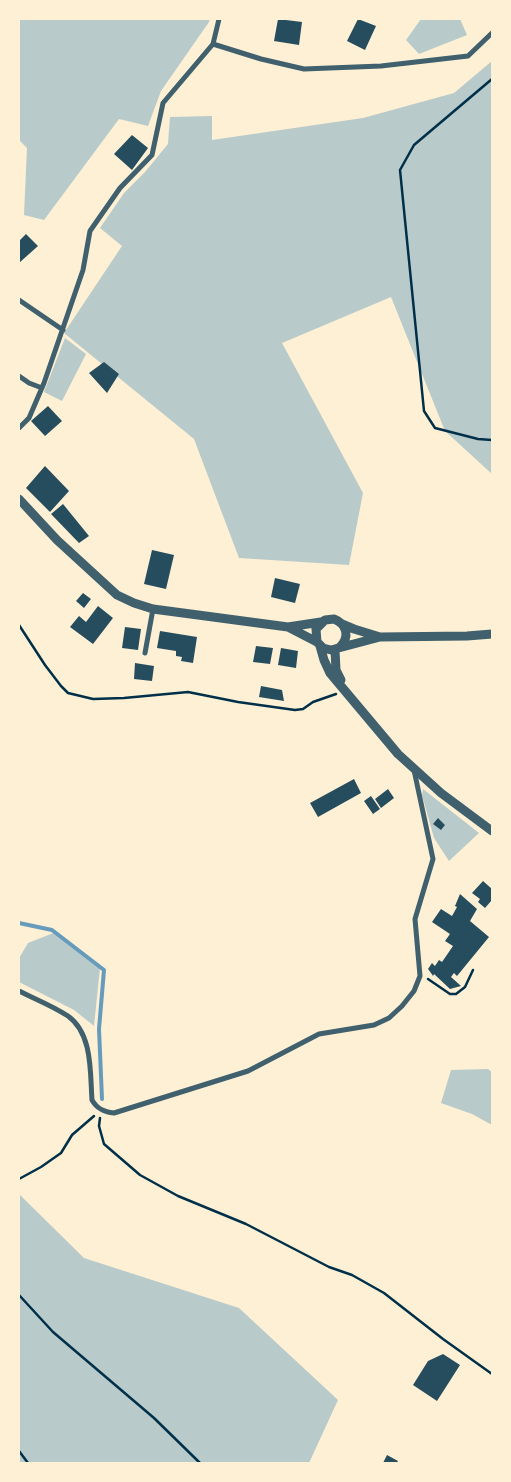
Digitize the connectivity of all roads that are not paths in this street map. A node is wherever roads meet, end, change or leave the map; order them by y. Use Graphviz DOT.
graph roads {
  1 [pos="219,19"];
  2 [pos="492,33"];
  3 [pos="213,44"];
  4 [pos="19,300"];
  5 [pos="63,330"];
  6 [pos="19,376"];
  7 [pos="42,388"];
  8 [pos="19,428"];
  9 [pos="19,499"];
  10 [pos="153,609"];
  11 [pos="321,622"];
  12 [pos="341,623"];
  13 [pos="288,627"];
  14 [pos="492,634"];
  15 [pos="380,637"];
  16 [pos="318,644"];
  17 [pos="337,648"];
  18 [pos="145,653"];
  19 [pos="345,690"];
  20 [pos="413,767"];
  21 [pos="492,831"];
  22 [pos="19,991"];
  1 -- 3 [label="street"];
  2 -- 3 [label="street"];
  3 -- 5 [label="street"];
  4 -- 5 [label="street"];
  5 -- 7 [label="street"];
  6 -- 7 [label="street"];
  7 -- 8 [label="street"];
  9 -- 10 [label="street"];
  10 -- 13 [label="street"];
  10 -- 18 [label="street"];
  11 -- 12 [label="street"];
  11 -- 13 [label="street"];
  11 -- 16 [label="street"];
  12 -- 15 [label="street"];
  12 -- 17 [label="street"];
  13 -- 16 [label="street"];
  14 -- 15 [label="street"];
  15 -- 17 [label="street"];
  16 -- 17 [label="street"];
  16 -- 19 [label="street"];
  17 -- 19 [label="street"];
  19 -- 20 [label="street"];
  20 -- 21 [label="street"];
  20 -- 22 [label="street"];
}
